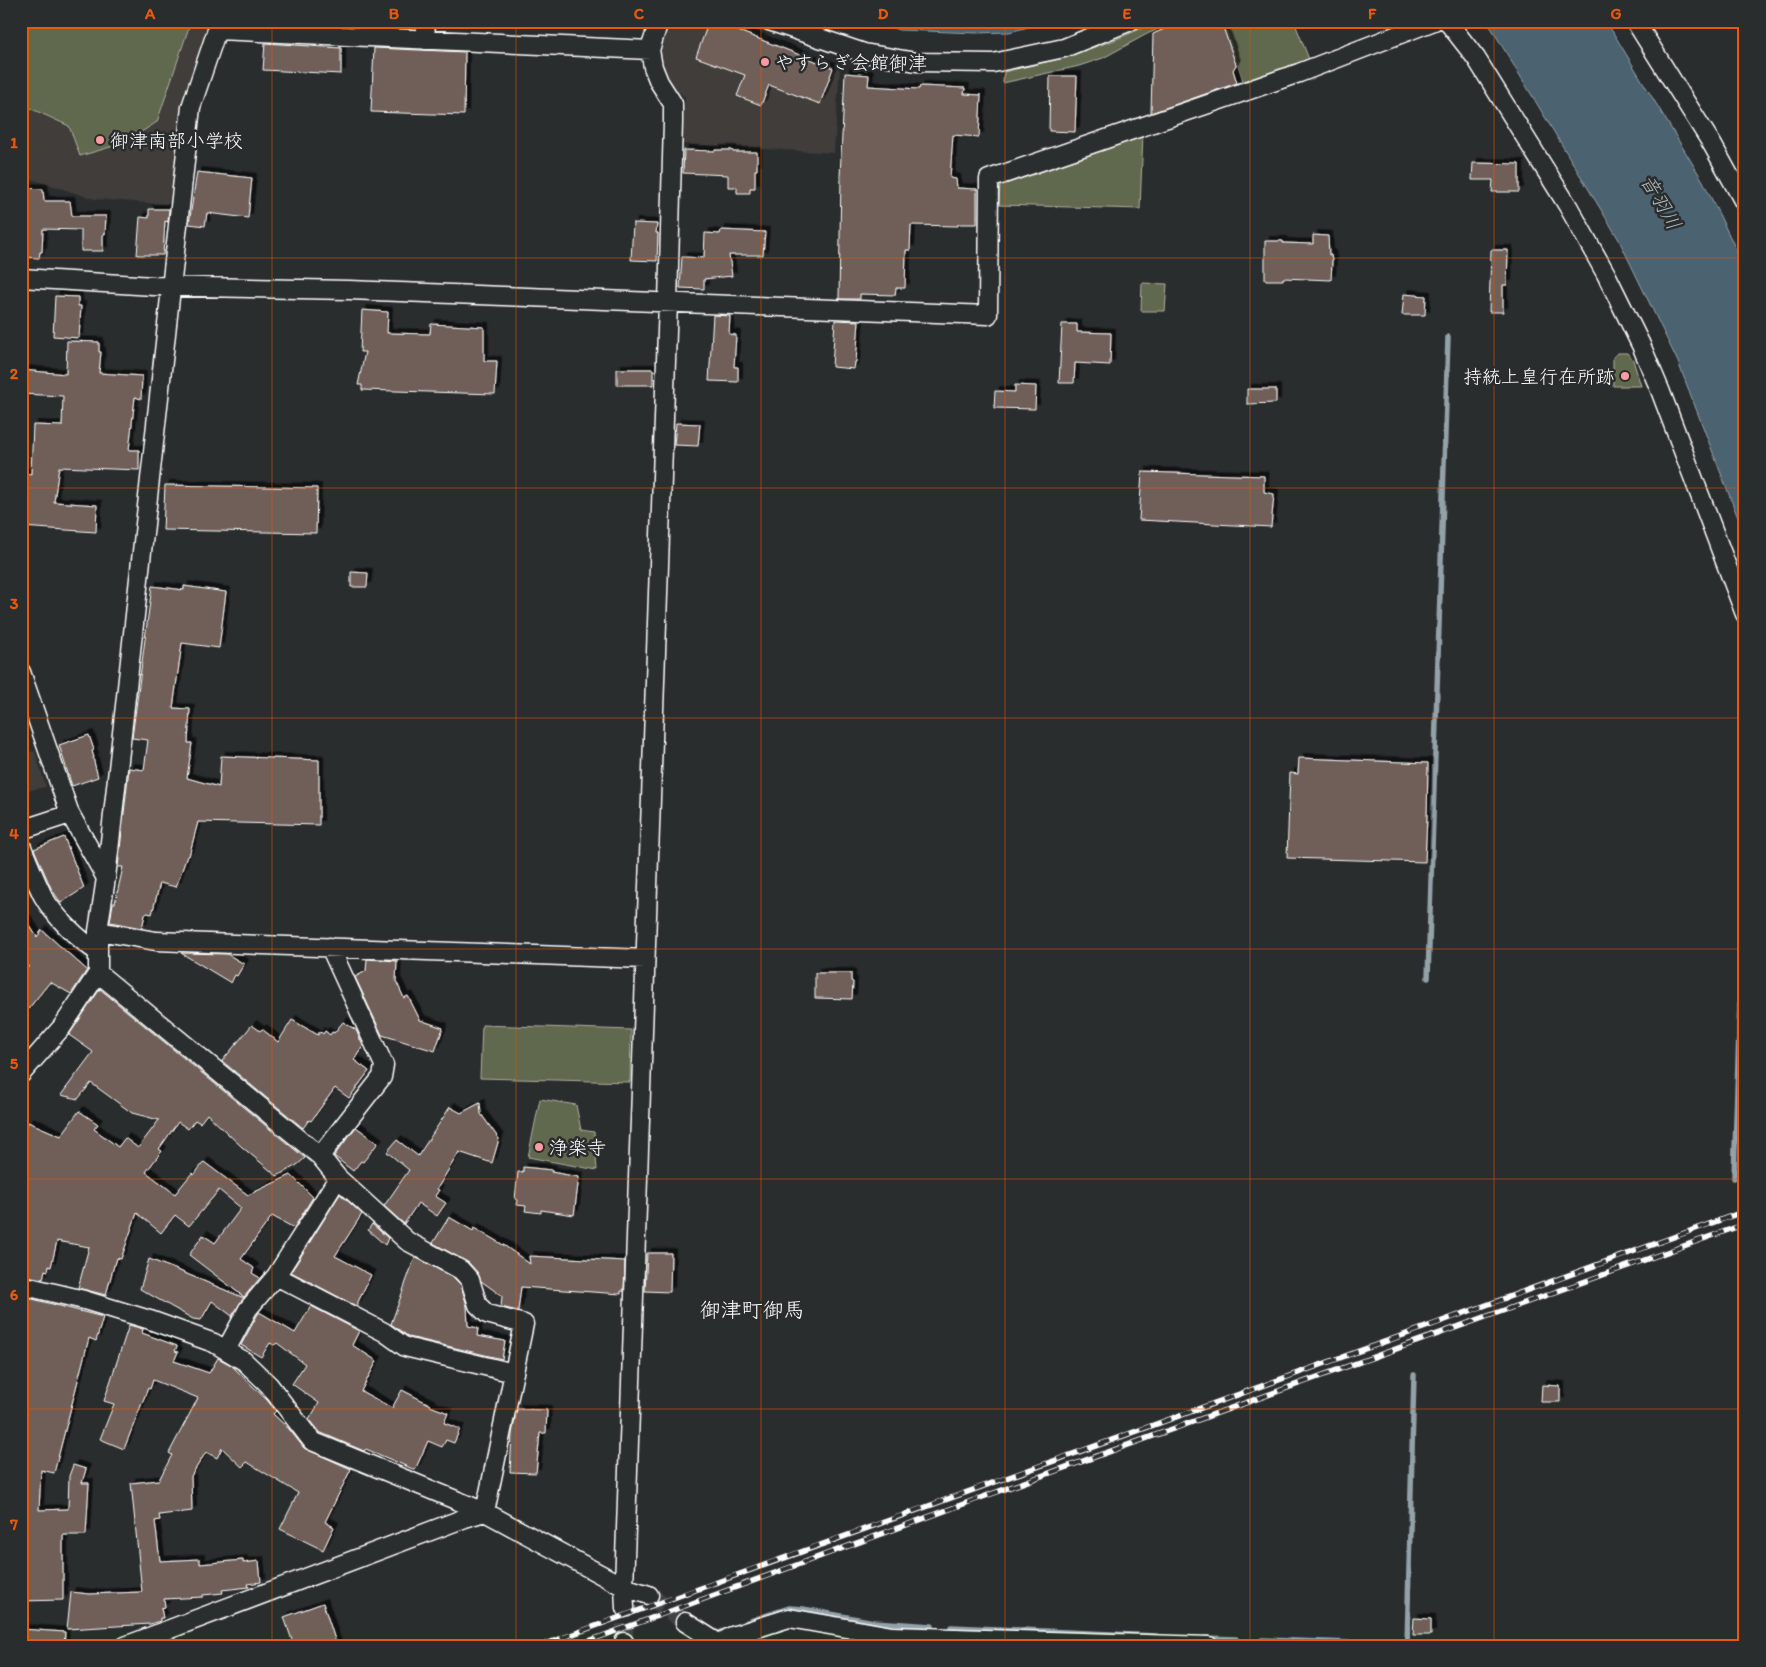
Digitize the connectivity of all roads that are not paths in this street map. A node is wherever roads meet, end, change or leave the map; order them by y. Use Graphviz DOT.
graph roads {
  1 [pos="426,21"];
  2 [pos="659,21"];
  3 [pos="769,21"];
  4 [pos="1131,21"];
  5 [pos="1434,21"];
  6 [pos="1447,21"];
  7 [pos="1635,21"];
  8 [pos="218,26"];
  9 [pos="425,40"];
  10 [pos="650,50"];
  11 [pos="1745,204"];
  12 [pos="21,278"];
  13 [pos="171,286"];
  14 [pos="668,302"];
  15 [pos="1745,614"];
  16 [pos="21,672"];
  17 [pos="70,814"];
  18 [pos="21,830"];
  19 [pos="21,845"];
  20 [pos="106,878"];
  21 [pos="98,931"];
  22 [pos="330,947"];
  23 [pos="98,952"];
  24 [pos="645,959"];
  25 [pos="98,973"];
  26 [pos="21,1074"];
  27 [pos="320,1156"];
  28 [pos="338,1178"];
  29 [pos="276,1276"];
  30 [pos="21,1285"];
  31 [pos="226,1350"];
  32 [pos="514,1373"];
  33 [pos="485,1512"];
  34 [pos="624,1587"];
  35 [pos="650,1595"];
  36 [pos="625,1608"];
  37 [pos="685,1622"];
  38 [pos="891,1641"];
  39 [pos="721,1645"];
  40 [pos="125,1646"];
  41 [pos="1209,1646"];
  1 -- 9 [label="street"];
  2 -- 10 [label="street"];
  3 -- 4 [label="street"];
  5 -- 14 [label="street"];
  6 -- 15 [label="street"];
  7 -- 11 [label="street"];
  8 -- 9 [label="street"];
  8 -- 13 [label="street"];
  9 -- 10 [label="street"];
  10 -- 14 [label="street"];
  12 -- 13 [label="street"];
  13 -- 14 [label="street"];
  13 -- 20 [label="street"];
  14 -- 24 [label="street"];
  16 -- 17 [label="street"];
  17 -- 18 [label="street"];
  17 -- 20 [label="street"];
  19 -- 23 [label="street"];
  20 -- 21 [label="street"];
  21 -- 22 [label="street"];
  21 -- 23 [label="street"];
  22 -- 24 [label="street"];
  22 -- 27 [label="street"];
  23 -- 25 [label="street"];
  24 -- 34 [label="street"];
  25 -- 26 [label="street"];
  25 -- 27 [label="street"];
  27 -- 28 [label="street"];
  28 -- 29 [label="street"];
  28 -- 32 [label="street"];
  29 -- 31 [label="street"];
  29 -- 32 [label="street"];
  30 -- 31 [label="street"];
  31 -- 33 [label="street"];
  32 -- 33 [label="street"];
  33 -- 34 [label="street"];
  33 -- 40 [label="street"];
  34 -- 35 [label="street"];
  34 -- 36 [label="street"];
  37 -- 39 [label="street"];
  38 -- 39 [label="street"];
  38 -- 41 [label="street"];
}
